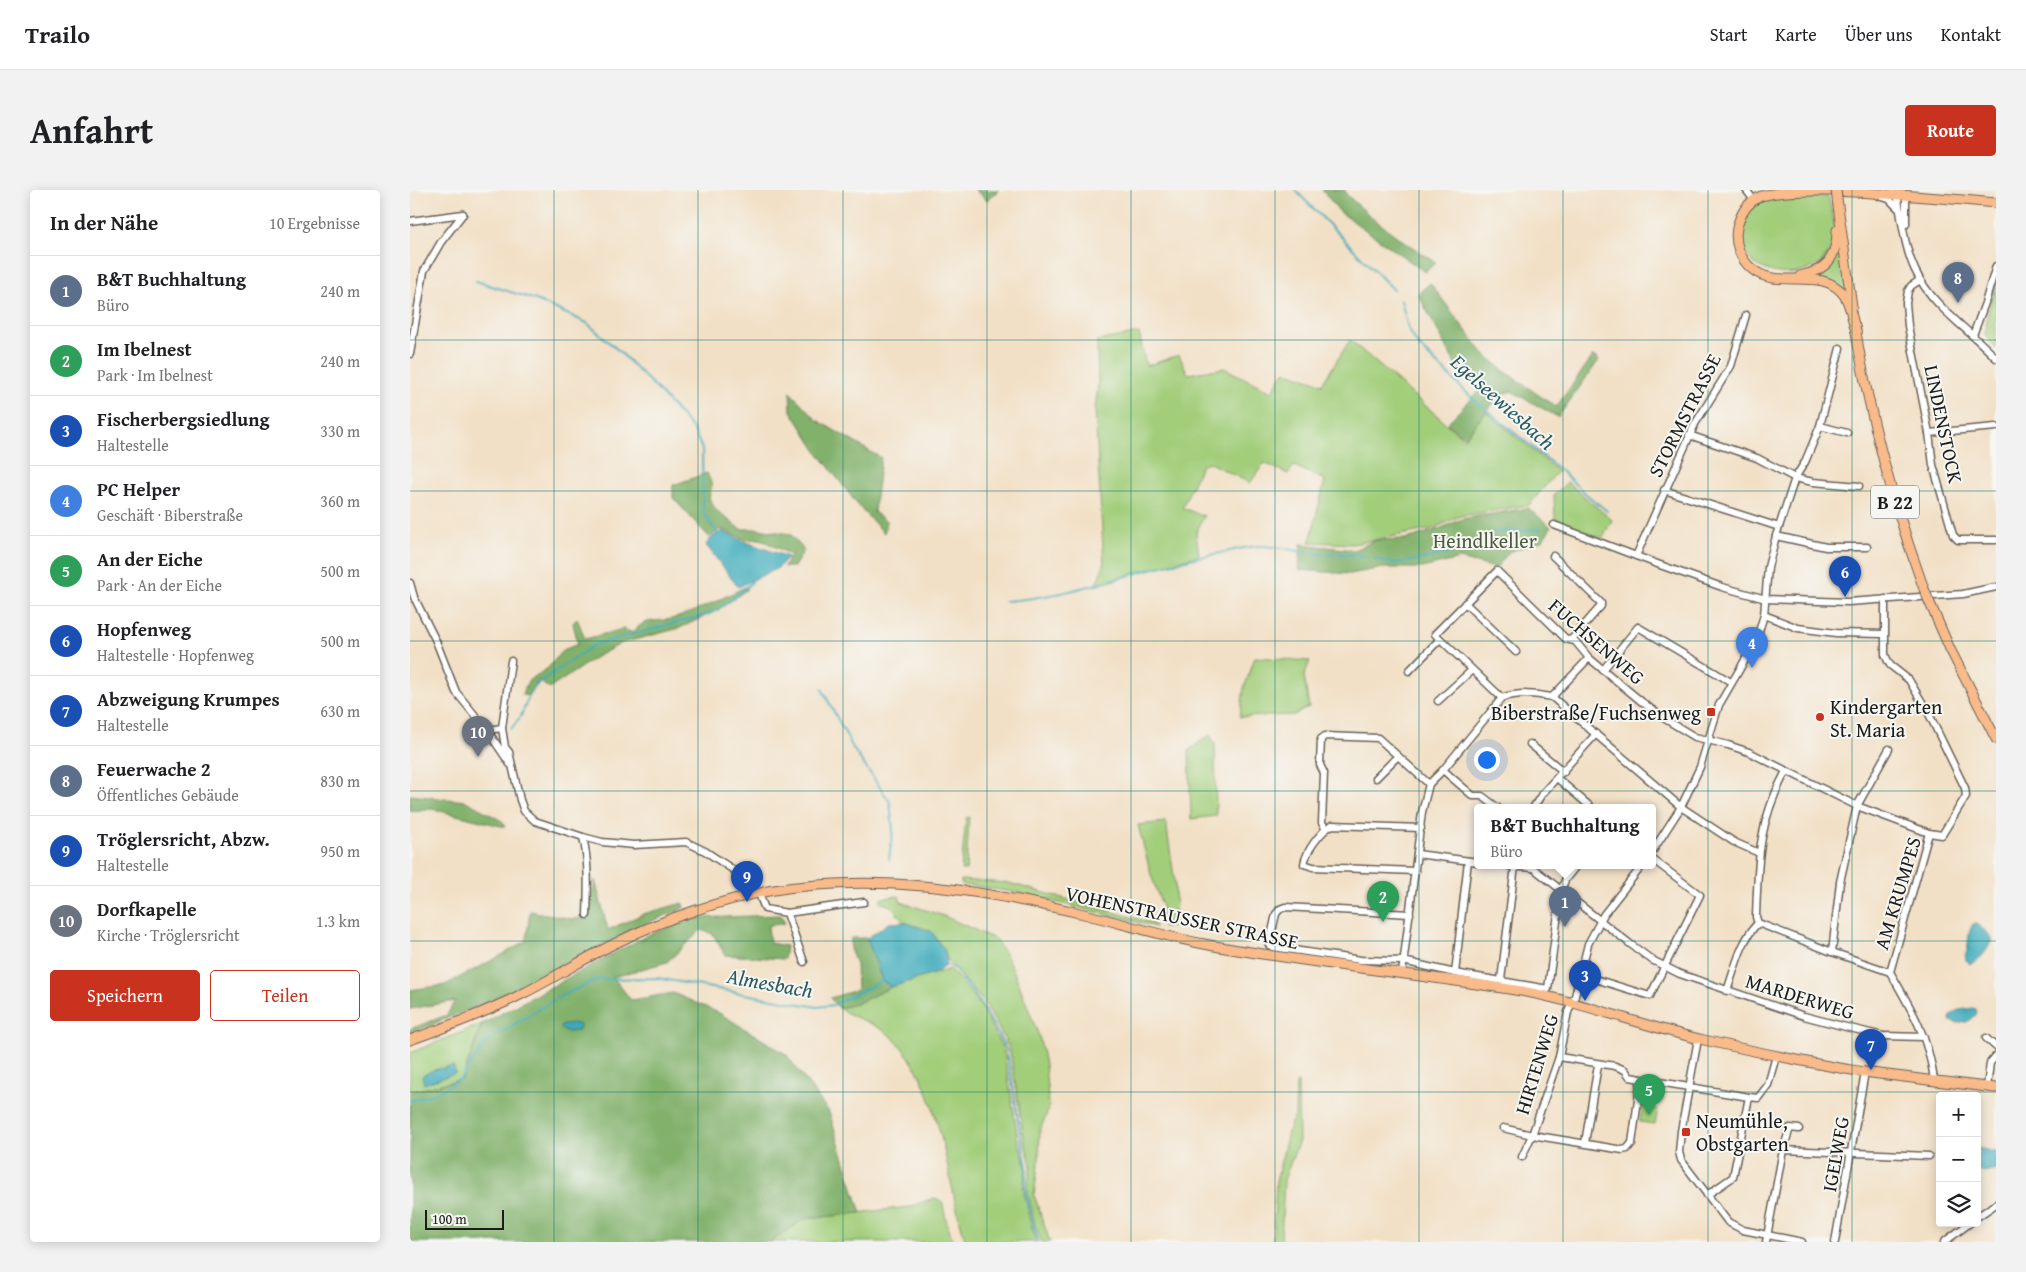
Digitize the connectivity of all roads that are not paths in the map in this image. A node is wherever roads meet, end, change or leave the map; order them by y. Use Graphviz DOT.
graph roads {
  1 [pos="1746,190"];
  2 [pos="1836,190"];
  3 [pos="1925,190"];
  4 [pos="1902,192"];
  5 [pos="1871,193"];
  6 [pos="1941,198"];
  7 [pos="1754,200"];
  8 [pos="1996,203"];
  9 [pos="1839,210"];
  10 [pos="1900,211"];
  11 [pos="410,221"];
  12 [pos="1906,241"];
  13 [pos="1996,266"];
  14 [pos="1790,278"];
  15 [pos="1920,280"];
  16 [pos="1746,315"];
  17 [pos="1856,331"];
  18 [pos="1973,335"];
  19 [pos="1840,348"];
  20 [pos="410,354"];
  21 [pos="1996,358"];
  22 [pos="1820,426"];
  23 [pos="1996,427"];
  24 [pos="1848,433"];
  25 [pos="1929,433"];
  26 [pos="1689,435"];
  27 [pos="1795,478"];
  28 [pos="1859,486"];
  29 [pos="1664,490"];
  30 [pos="1554,525"];
  31 [pos="1778,527"];
  32 [pos="1776,536"];
  33 [pos="1996,540"];
  34 [pos="1867,547"];
  35 [pos="1553,556"];
  36 [pos="1636,556"];
  37 [pos="410,583"];
  38 [pos="1996,587"];
  39 [pos="1766,599"];
  40 [pos="1885,599"];
  41 [pos="1466,603"];
  42 [pos="1764,615"];
  43 [pos="1884,634"];
  44 [pos="1440,639"];
  45 [pos="1571,640"];
  46 [pos="1516,652"];
  47 [pos="1589,658"];
  48 [pos="511,661"];
  49 [pos="1409,670"];
  50 [pos="1472,670"];
  51 [pos="1603,670"];
  52 [pos="1731,682"];
  53 [pos="1552,697"];
  54 [pos="1502,698"];
  55 [pos="1438,701"];
  56 [pos="502,728"];
  57 [pos="487,730"];
  58 [pos="1596,734"];
  59 [pos="1996,739"];
  60 [pos="1708,741"];
  61 [pos="1530,744"];
  62 [pos="1889,748"];
  63 [pos="1397,757"];
  64 [pos="510,765"];
  65 [pos="1443,770"];
  66 [pos="1786,771"];
  67 [pos="1564,772"];
  68 [pos="1376,778"];
  69 [pos="1558,779"];
  70 [pos="1429,784"];
  71 [pos="1493,804"];
  72 [pos="1536,804"];
  73 [pos="1587,804"];
  74 [pos="1857,806"];
  75 [pos="1681,807"];
  76 [pos="1420,828"];
  77 [pos="1326,829"];
  78 [pos="1929,833"];
  79 [pos="583,837"];
  80 [pos="1656,846"];
  81 [pos="1758,852"];
  82 [pos="1417,854"];
  83 [pos="1468,861"];
  84 [pos="1474,862"];
  85 [pos="1656,862"];
  86 [pos="1512,869"];
  87 [pos="1534,869"];
  88 [pos="1574,869"];
  89 [pos="1640,869"];
  90 [pos="1414,871"];
  91 [pos="1561,891"];
  92 [pos="755,895"];
  93 [pos="864,902"];
  94 [pos="787,913"];
  95 [pos="1410,914"];
  96 [pos="587,915"];
  97 [pos="1600,921"];
  98 [pos="1758,923"];
  99 [pos="1832,952"];
  100 [pos="1403,961"];
  101 [pos="804,962"];
  102 [pos="1666,967"];
  103 [pos="1890,972"];
  104 [pos="1455,973"];
  105 [pos="1402,974"];
  106 [pos="1579,974"];
  107 [pos="1502,980"];
  108 [pos="1727,991"];
  109 [pos="1573,1002"];
  110 [pos="1924,1037"];
  111 [pos="1986,1038"];
  112 [pos="1698,1039"];
  113 [pos="410,1040"];
  114 [pos="1996,1047"];
  115 [pos="1776,1056"];
  116 [pos="1996,1056"];
  117 [pos="1559,1057"];
  118 [pos="1598,1064"];
  119 [pos="1865,1072"];
  120 [pos="1641,1079"];
  121 [pos="1934,1080"];
  122 [pos="1689,1087"];
  123 [pos="1991,1088"];
  124 [pos="1749,1096"];
  125 [pos="1503,1128"];
  126 [pos="1799,1129"];
  127 [pos="1532,1135"];
  128 [pos="1585,1143"];
  129 [pos="1783,1150"];
  130 [pos="1852,1152"];
  131 [pos="1522,1156"];
  132 [pos="1929,1156"];
  133 [pos="1707,1195"];
  134 [pos="1996,1204"];
  135 [pos="1981,1214"];
  136 [pos="1965,1227"];
  137 [pos="1766,1238"];
  138 [pos="1802,1242"];
  139 [pos="1835,1242"];
  140 [pos="1944,1242"];
  1 -- 7 [label="street"];
  2 -- 9 [label="main road, B 22, bridge"];
  3 -- 6 [label="main road"];
  4 -- 5 [label="main road"];
  4 -- 6 [label="main road"];
  4 -- 10 [label="street"];
  4 -- 12 [label="street"];
  5 -- 7 [label="main road"];
  5 -- 10 [label="street"];
  6 -- 8 [label="main road"];
  7 -- 14 [label="main road, B 22"];
  9 -- 14 [label="main road, B 22"];
  9 -- 17 [label="main road, B 22"];
  10 -- 12 [label="street"];
  11 -- 20 [label="street"];
  12 -- 15 [label="street"];
  13 -- 18 [label="street"];
  14 -- 17 [label="main road, B 22"];
  15 -- 18 [label="street"];
  15 -- 25 [label="street, LINDENSTOCK"];
  16 -- 26 [label="street, STORMSTRASSE"];
  17 -- 59 [label="main road, B 22, bridge"];
  18 -- 21 [label="street"];
  19 -- 22 [label="street"];
  22 -- 24 [label="street"];
  22 -- 27 [label="street"];
  23 -- 25 [label="street"];
  25 -- 33 [label="street, LINDENSTOCK"];
  26 -- 27 [label="street"];
  26 -- 29 [label="street, STORMSTRASSE"];
  27 -- 28 [label="street"];
  27 -- 31 [label="street"];
  29 -- 31 [label="street"];
  29 -- 36 [label="street, STORMSTRASSE"];
  30 -- 36 [label="street"];
  31 -- 32 [label="street"];
  32 -- 34 [label="street"];
  32 -- 39 [label="street"];
  35 -- 45 [label="street"];
  36 -- 39 [label="street"];
  37 -- 57 [label="street"];
  38 -- 40 [label="street"];
  39 -- 40 [label="street"];
  39 -- 42 [label="street"];
  40 -- 43 [label="street, AM KRUMPES"];
  41 -- 44 [label="street, FUCHSENWEG"];
  41 -- 45 [label="street, FUCHSENWEG"];
  41 -- 46 [label="street"];
  42 -- 43 [label="street"];
  42 -- 52 [label="street"];
  43 -- 78 [label="street, AM KRUMPES"];
  44 -- 49 [label="street"];
  44 -- 50 [label="street"];
  45 -- 47 [label="street, FUCHSENWEG"];
  47 -- 51 [label="street, FUCHSENWEG"];
  47 -- 53 [label="street"];
  48 -- 56 [label="street"];
  50 -- 54 [label="street"];
  50 -- 55 [label="street"];
  51 -- 52 [label="street"];
  51 -- 60 [label="street, FUCHSENWEG"];
  52 -- 60 [label="street"];
  53 -- 54 [label="street"];
  53 -- 58 [label="street"];
  54 -- 65 [label="street"];
  56 -- 57 [label="street"];
  56 -- 64 [label="street"];
  57 -- 64 [label="street"];
  58 -- 67 [label="street"];
  58 -- 75 [label="street"];
  60 -- 66 [label="street, FUCHSENWEG"];
  60 -- 75 [label="street"];
  61 -- 67 [label="street"];
  62 -- 74 [label="street"];
  63 -- 68 [label="street"];
  63 -- 70 [label="street"];
  63 -- 77 [label="street"];
  64 -- 79 [label="street"];
  65 -- 70 [label="street"];
  65 -- 71 [label="street"];
  66 -- 74 [label="street, FUCHSENWEG"];
  66 -- 81 [label="street"];
  67 -- 69 [label="street"];
  69 -- 72 [label="street"];
  69 -- 73 [label="street"];
  70 -- 76 [label="street"];
  74 -- 78 [label="street, FUCHSENWEG"];
  74 -- 99 [label="street"];
  75 -- 80 [label="street"];
  75 -- 81 [label="street"];
  76 -- 77 [label="street"];
  76 -- 82 [label="street"];
  77 -- 90 [label="street"];
  78 -- 103 [label="street, AM KRUMPES"];
  79 -- 92 [label="street"];
  79 -- 96 [label="street"];
  81 -- 98 [label="street"];
  82 -- 83 [label="street"];
  82 -- 90 [label="street"];
  83 -- 84 [label="street"];
  83 -- 104 [label="street"];
  85 -- 102 [label="street"];
  86 -- 107 [label="street"];
  87 -- 91 [label="street, MARDERWEG"];
  88 -- 91 [label="street"];
  89 -- 97 [label="street, HIRTENWEG"];
  90 -- 95 [label="street"];
  91 -- 97 [label="street, MARDERWEG"];
  91 -- 107 [label="street, VOHENSTRAUSSER STRASSE"];
  92 -- 94 [label="street"];
  92 -- 105 [label="main road, VOHENSTRAUSSER STRASSE"];
  92 -- 113 [label="main road, VOHENSTRAUSSER STRASSE"];
  93 -- 94 [label="street"];
  94 -- 101 [label="street"];
  95 -- 100 [label="street"];
  95 -- 100 [label="street, VOHENSTRAUSSER STRASSE"];
  97 -- 102 [label="street, MARDERWEG"];
  97 -- 106 [label="street, HIRTENWEG"];
  98 -- 99 [label="street"];
  98 -- 108 [label="street, MARDERWEG"];
  99 -- 103 [label="street"];
  100 -- 104 [label="street, VOHENSTRAUSSER STRASSE"];
  100 -- 105 [label="street"];
  102 -- 106 [label="street"];
  102 -- 108 [label="street, MARDERWEG"];
  103 -- 110 [label="street, AM KRUMPES"];
  104 -- 107 [label="street, VOHENSTRAUSSER STRASSE"];
  105 -- 109 [label="main road, VOHENSTRAUSSER STRASSE"];
  106 -- 109 [label="street, HIRTENWEG"];
  108 -- 110 [label="street, MARDERWEG"];
  109 -- 112 [label="main road, VOHENSTRAUSSER STRASSE"];
  109 -- 117 [label="street, HIRTENWEG"];
  110 -- 121 [label="street, AM KRUMPES"];
  111 -- 114 [label="street"];
  112 -- 115 [label="main road, VOHENSTRAUSSER STRASSE"];
  112 -- 122 [label="street"];
  115 -- 119 [label="main road, VOHENSTRAUSSER STRASSE"];
  115 -- 124 [label="street"];
  116 -- 123 [label="street, VOHENSTRAUSSER STRASSE"];
  117 -- 118 [label="street"];
  117 -- 127 [label="street, HIRTENWEG"];
  118 -- 120 [label="street"];
  118 -- 128 [label="street"];
  119 -- 121 [label="main road, VOHENSTRAUSSER STRASSE"];
  119 -- 130 [label="street, IGELWEG"];
  120 -- 122 [label="street"];
  120 -- 128 [label="street"];
  121 -- 123 [label="main road, VOHENSTRAUSSER STRASSE"];
  122 -- 124 [label="street"];
  122 -- 133 [label="street"];
  124 -- 133 [label="street"];
  125 -- 127 [label="street, HIRTENWEG"];
  126 -- 129 [label="street"];
  127 -- 128 [label="street"];
  127 -- 131 [label="street, HIRTENWEG"];
  129 -- 130 [label="street"];
  129 -- 137 [label="street"];
  130 -- 132 [label="street"];
  130 -- 139 [label="street, IGELWEG"];
  133 -- 137 [label="street"];
  134 -- 135 [label="street"];
  136 -- 140 [label="street"];
  137 -- 138 [label="street"];
}
